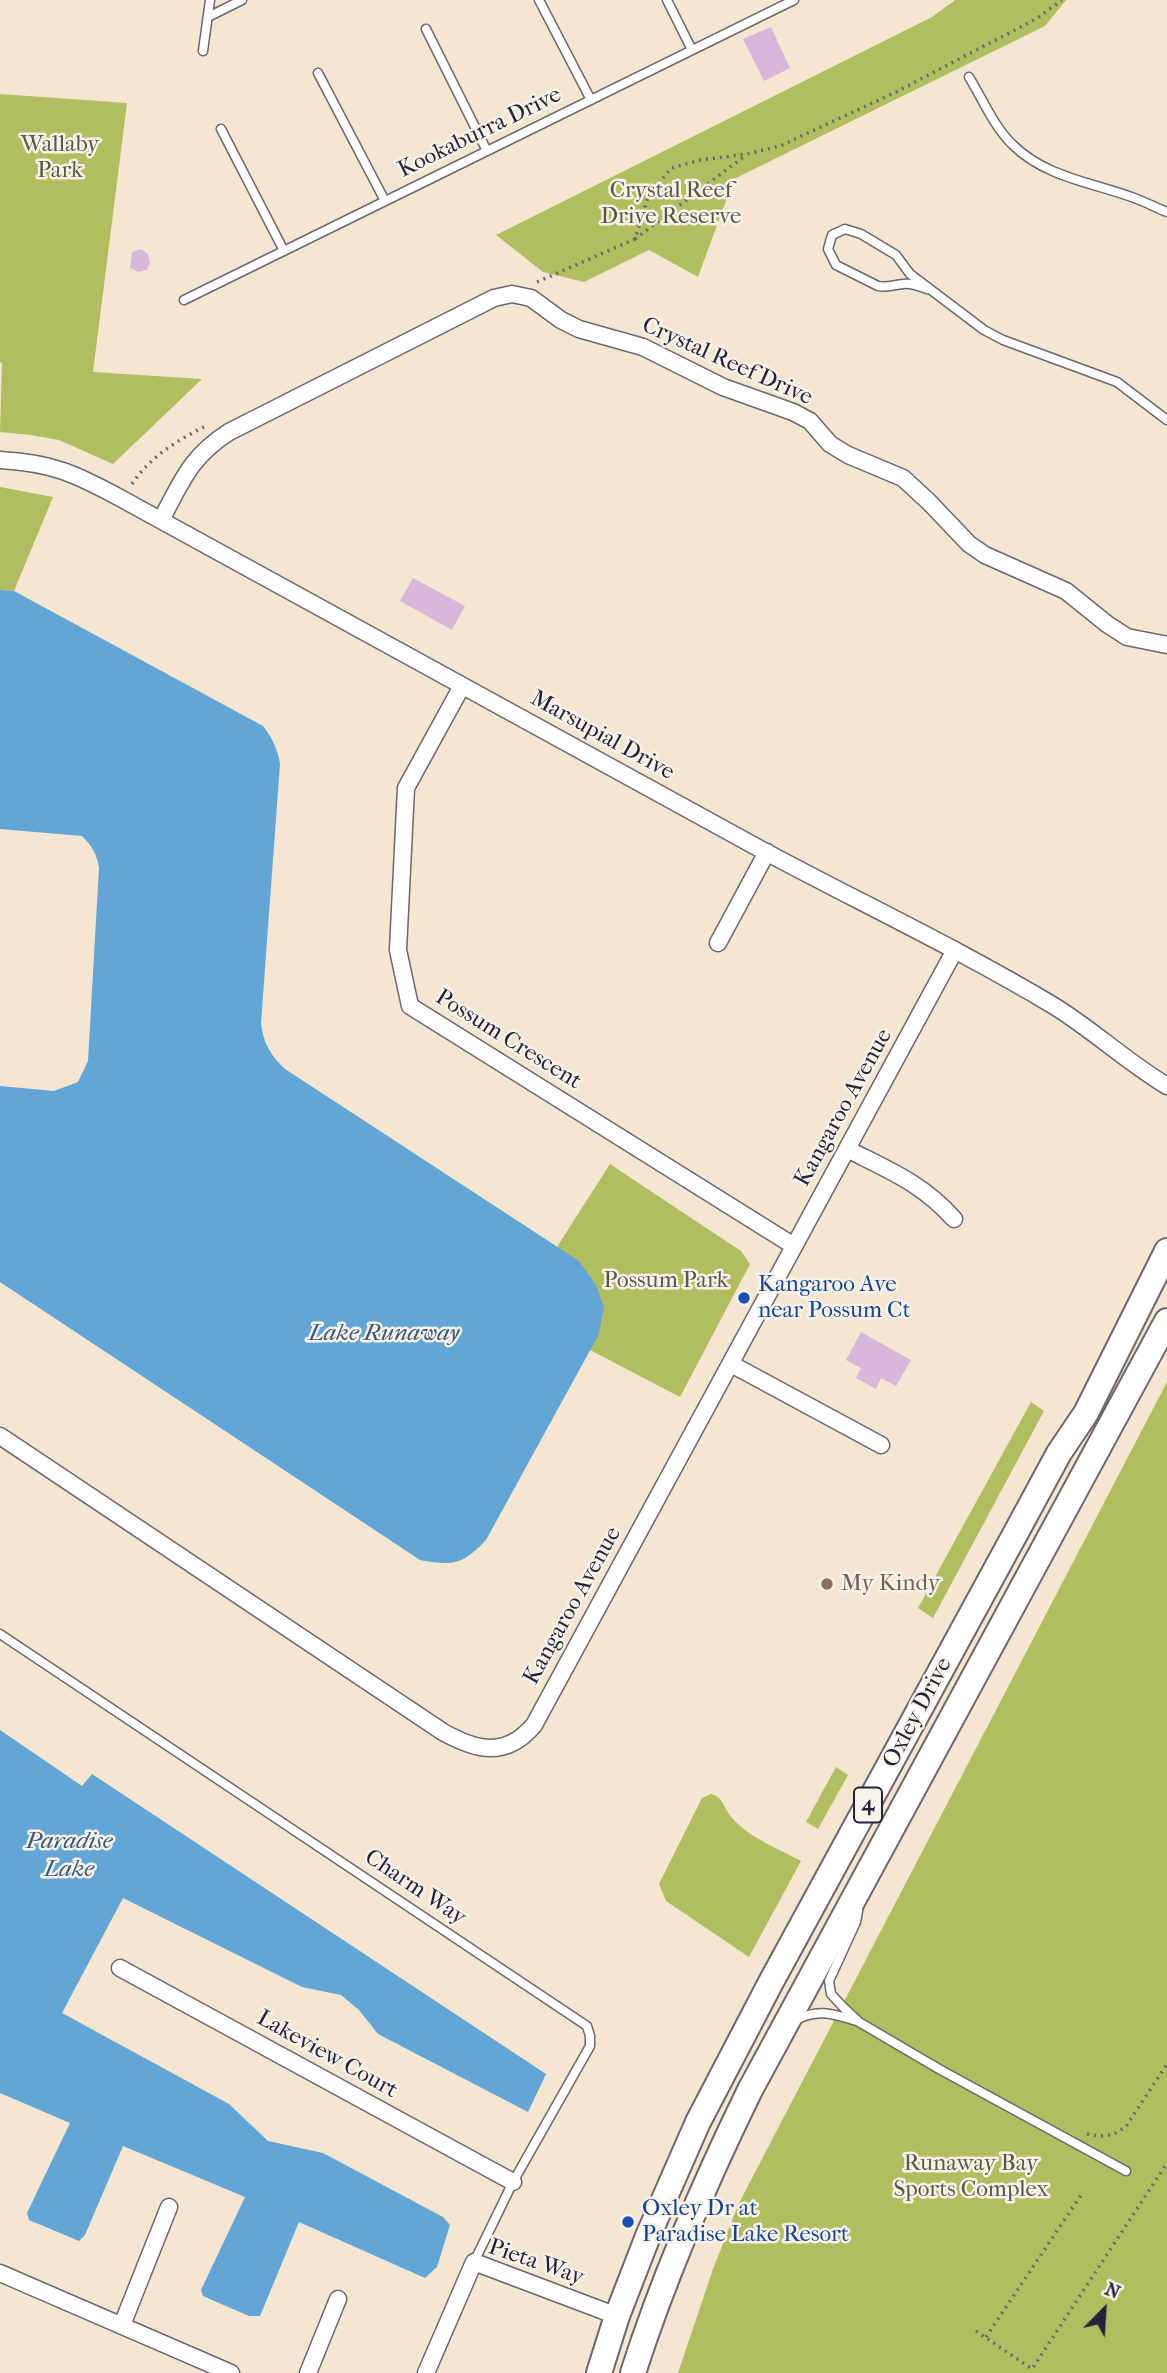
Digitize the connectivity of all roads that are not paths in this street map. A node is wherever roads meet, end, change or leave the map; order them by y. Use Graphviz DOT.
graph roads {
  1 [pos="210,0"];
  2 [pos="242,0"];
  3 [pos="539,0"];
  4 [pos="667,0"];
  5 [pos="793,0"];
  6 [pos="208,17"];
  7 [pos="426,29"];
  8 [pos="692,50"];
  9 [pos="203,51"];
  10 [pos="318,73"];
  11 [pos="969,77"];
  12 [pos="591,100"];
  13 [pos="220,129"];
  14 [pos="487,151"];
  15 [pos="386,201"];
  16 [pos="1167,212"];
  17 [pos="284,251"];
  18 [pos="927,289"];
  19 [pos="184,300"];
  20 [pos="1167,420"];
  21 [pos="0,460"];
  22 [pos="161,520"];
  23 [pos="1167,645"];
  24 [pos="462,686"];
  25 [pos="767,852"];
  26 [pos="718,943"];
  27 [pos="955,950"];
  28 [pos="1167,1086"];
  29 [pos="847,1149"];
  30 [pos="954,1219"];
  31 [pos="794,1246"];
  32 [pos="1167,1251"];
  33 [pos="1167,1321"];
  34 [pos="730,1364"];
  35 [pos="0,1436"];
  36 [pos="881,1444"];
  37 [pos="0,1634"];
  38 [pos="861,1887"];
  39 [pos="120,1968"];
  40 [pos="859,2022"];
  41 [pos="785,2026"];
  42 [pos="1126,2171"];
  43 [pos="513,2182"];
  44 [pos="169,2207"];
  45 [pos="474,2262"];
  46 [pos="0,2273"];
  47 [pos="338,2299"];
  48 [pos="617,2316"];
  49 [pos="122,2325"];
  50 [pos="231,2373"];
  51 [pos="308,2373"];
  52 [pos="426,2373"];
  53 [pos="599,2373"];
  54 [pos="633,2373"];
  1 -- 6 [label="lane"];
  2 -- 6 [label="lane"];
  3 -- 12 [label="lane"];
  4 -- 8 [label="lane"];
  5 -- 8 [label="lane, Kookaburra Drive"];
  6 -- 9 [label="lane"];
  7 -- 14 [label="lane"];
  8 -- 12 [label="lane, Kookaburra Drive"];
  10 -- 15 [label="lane"];
  11 -- 16 [label="lane"];
  12 -- 14 [label="lane, Kookaburra Drive"];
  13 -- 17 [label="lane"];
  14 -- 15 [label="lane, Kookaburra Drive"];
  15 -- 17 [label="lane, Kookaburra Drive"];
  17 -- 19 [label="lane, Kookaburra Drive"];
  18 -- 18 [label="lane"];
  18 -- 20 [label="lane"];
  21 -- 22 [label="street, Marsupial Drive"];
  22 -- 23 [label="street, Crystal Reef Drive"];
  22 -- 24 [label="street, Marsupial Drive"];
  24 -- 25 [label="street, Marsupial Drive"];
  24 -- 31 [label="street, Possum Crescent"];
  25 -- 26 [label="street"];
  25 -- 27 [label="street, Marsupial Drive"];
  27 -- 28 [label="street, Marsupial Drive"];
  27 -- 29 [label="street, Kangaroo Avenue"];
  29 -- 30 [label="street"];
  29 -- 31 [label="street, Kangaroo Avenue"];
  31 -- 34 [label="street, Kangaroo Avenue"];
  32 -- 48 [label="main road, Oxley Drive / 4"];
  33 -- 38 [label="main road, Oxley Drive / 4"];
  34 -- 35 [label="street, Kangaroo Avenue"];
  34 -- 36 [label="street"];
  37 -- 43 [label="lane, Charm Way"];
  38 -- 40 [label="lane"];
  38 -- 41 [label="main road, Oxley Drive / 4"];
  39 -- 43 [label="street, Lakeview Court"];
  40 -- 41 [label="lane"];
  40 -- 42 [label="lane"];
  41 -- 54 [label="main road, Oxley Drive / 4"];
  43 -- 45 [label="lane, Charm Way"];
  44 -- 49 [label="street"];
  45 -- 48 [label="street, Pieta Way"];
  45 -- 52 [label="street, Pieta Way"];
  46 -- 49 [label="street"];
  47 -- 51 [label="street"];
  48 -- 53 [label="main road, Oxley Drive / 4"];
  49 -- 50 [label="street"];
}
